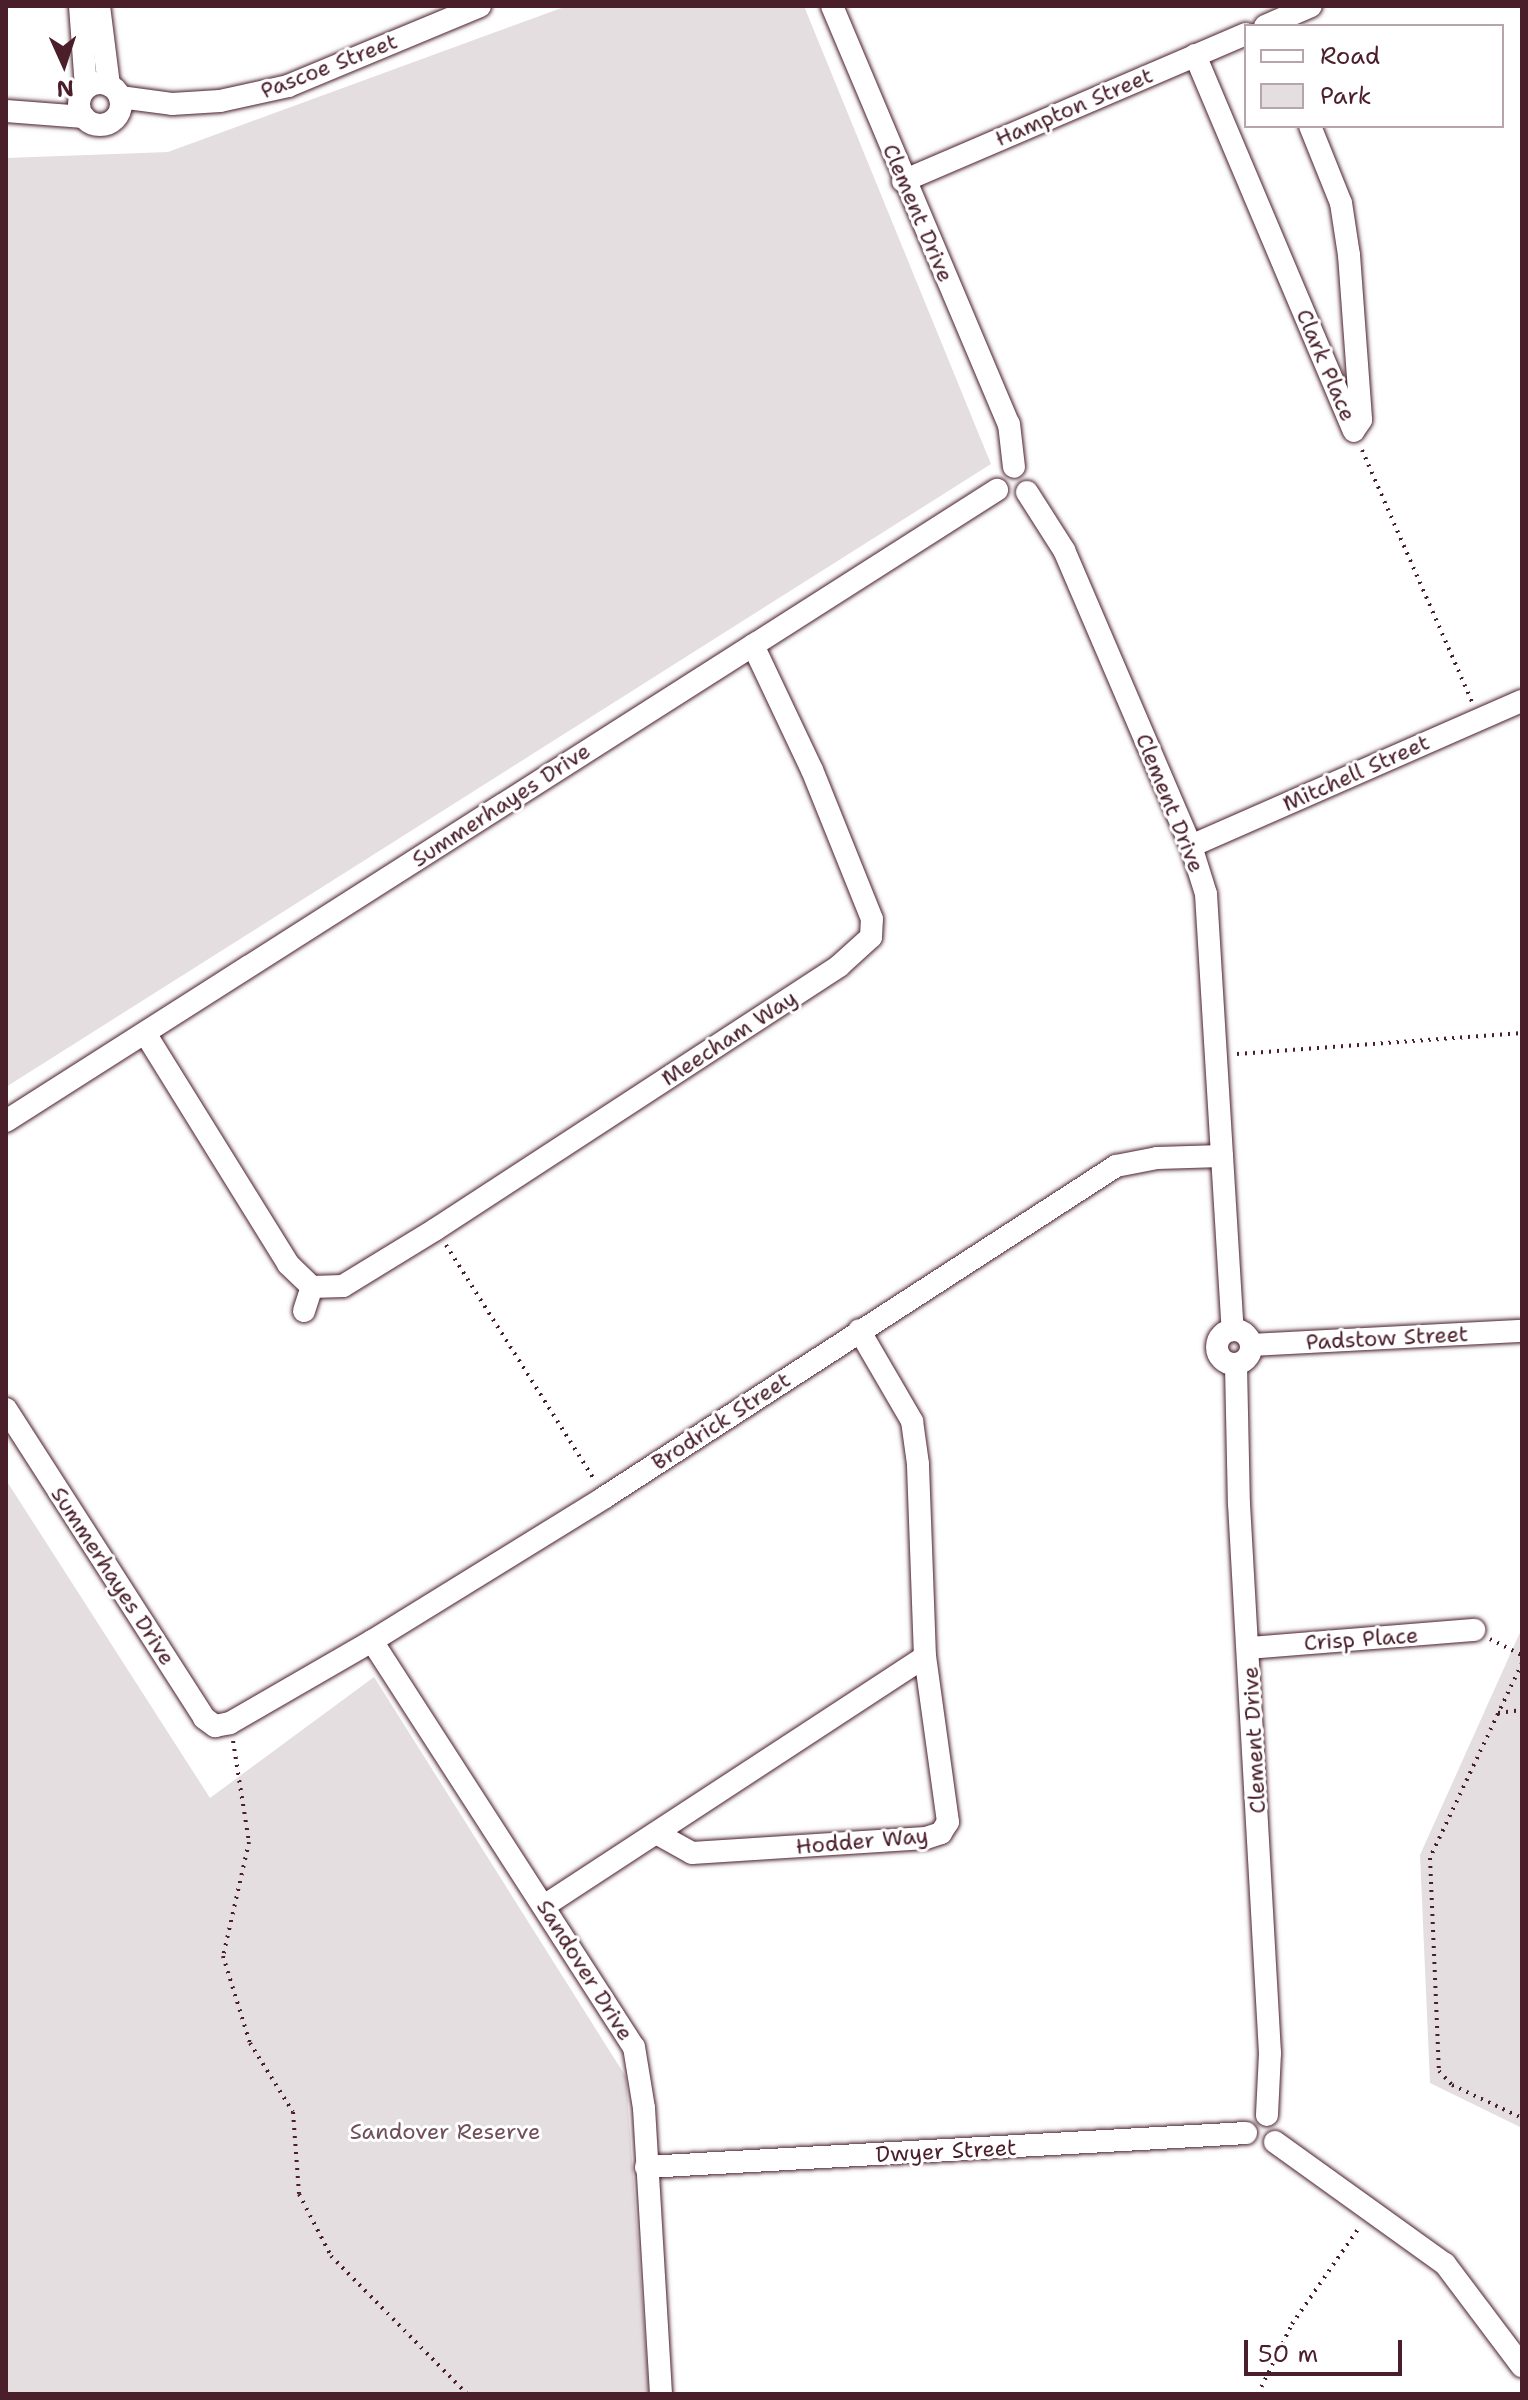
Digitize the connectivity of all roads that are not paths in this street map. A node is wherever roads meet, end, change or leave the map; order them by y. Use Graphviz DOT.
graph roads {
  1 [pos="80,6"];
  2 [pos="99,6"];
  3 [pos="480,6"];
  4 [pos="832,6"];
  5 [pos="1311,6"];
  6 [pos="1270,24"];
  7 [pos="1244,35"];
  8 [pos="1195,55"];
  9 [pos="84,91"];
  10 [pos="115,91"];
  11 [pos="172,104"];
  12 [pos="10,111"];
  13 [pos="84,117"];
  14 [pos="114,119"];
  15 [pos="1311,128"];
  16 [pos="903,181"];
  17 [pos="1014,467"];
  18 [pos="997,490"];
  19 [pos="1027,492"];
  20 [pos="753,645"];
  21 [pos="1522,701"];
  22 [pos="1191,846"];
  23 [pos="145,1033"];
  24 [pos="6,1121"];
  25 [pos="1222,1156"];
  26 [pos="312,1287"];
  27 [pos="304,1311"];
  28 [pos="859,1330"];
  29 [pos="1233,1330"];
  30 [pos="1522,1331"];
  31 [pos="1252,1345"];
  32 [pos="1236,1365"];
  33 [pos="6,1409"];
  34 [pos="1474,1630"];
  35 [pos="372,1641"];
  36 [pos="1249,1648"];
  37 [pos="925,1657"];
  38 [pos="230,1723"];
  39 [pos="656,1833"];
  40 [pos="544,1906"];
  41 [pos="1267,2115"];
  42 [pos="1246,2133"];
  43 [pos="1275,2142"];
  44 [pos="646,2167"];
  45 [pos="1522,2366"];
  46 [pos="661,2394"];
  1 -- 9 [label="street"];
  2 -- 10 [label="street"];
  3 -- 11 [label="street, Pascoe Street"];
  4 -- 16 [label="street, Clement Drive"];
  5 -- 6 [label="street"];
  7 -- 8 [label="street, Hampton Street"];
  8 -- 15 [label="street, Clark Place"];
  8 -- 16 [label="street, Hampton Street"];
  9 -- 10 [label="street, Pascoe Street"];
  9 -- 12 [label="street"];
  9 -- 13 [label="street"];
  10 -- 11 [label="street, Pascoe Street"];
  10 -- 14 [label="street"];
  11 -- 14 [label="street, Pascoe Street"];
  12 -- 13 [label="street"];
  13 -- 14 [label="street, Pascoe Street"];
  16 -- 17 [label="street, Clement Drive"];
  17 -- 18 [label="street"];
  17 -- 19 [label="street"];
  18 -- 19 [label="street"];
  18 -- 20 [label="street, Summerhayes Drive"];
  19 -- 22 [label="street, Clement Drive"];
  20 -- 23 [label="street, Summerhayes Drive"];
  20 -- 26 [label="street, Meecham Way"];
  21 -- 22 [label="street, Mitchell Street"];
  22 -- 25 [label="street, Clement Drive"];
  23 -- 24 [label="street, Summerhayes Drive"];
  23 -- 26 [label="street"];
  25 -- 28 [label="street, Brodrick Street"];
  25 -- 29 [label="street, Clement Drive"];
  26 -- 27 [label="street"];
  28 -- 35 [label="street, Brodrick Street"];
  28 -- 37 [label="street, Hodder Way"];
  29 -- 31 [label="street"];
  29 -- 32 [label="street"];
  30 -- 31 [label="street, Padstow Street"];
  31 -- 32 [label="street"];
  32 -- 36 [label="street, Clement Drive"];
  33 -- 38 [label="street, Summerhayes Drive"];
  34 -- 36 [label="street, Crisp Place"];
  35 -- 38 [label="street, Brodrick Street"];
  35 -- 40 [label="street, Sandover Drive"];
  36 -- 41 [label="street, Clement Drive"];
  37 -- 39 [label="street"];
  37 -- 39 [label="street, Hodder Way"];
  39 -- 40 [label="street"];
  40 -- 44 [label="street, Sandover Drive"];
  41 -- 42 [label="street"];
  41 -- 43 [label="street"];
  42 -- 43 [label="street"];
  42 -- 44 [label="street, Dwyer Street"];
  43 -- 45 [label="street"];
  44 -- 46 [label="street, Sandover Drive"];
}
